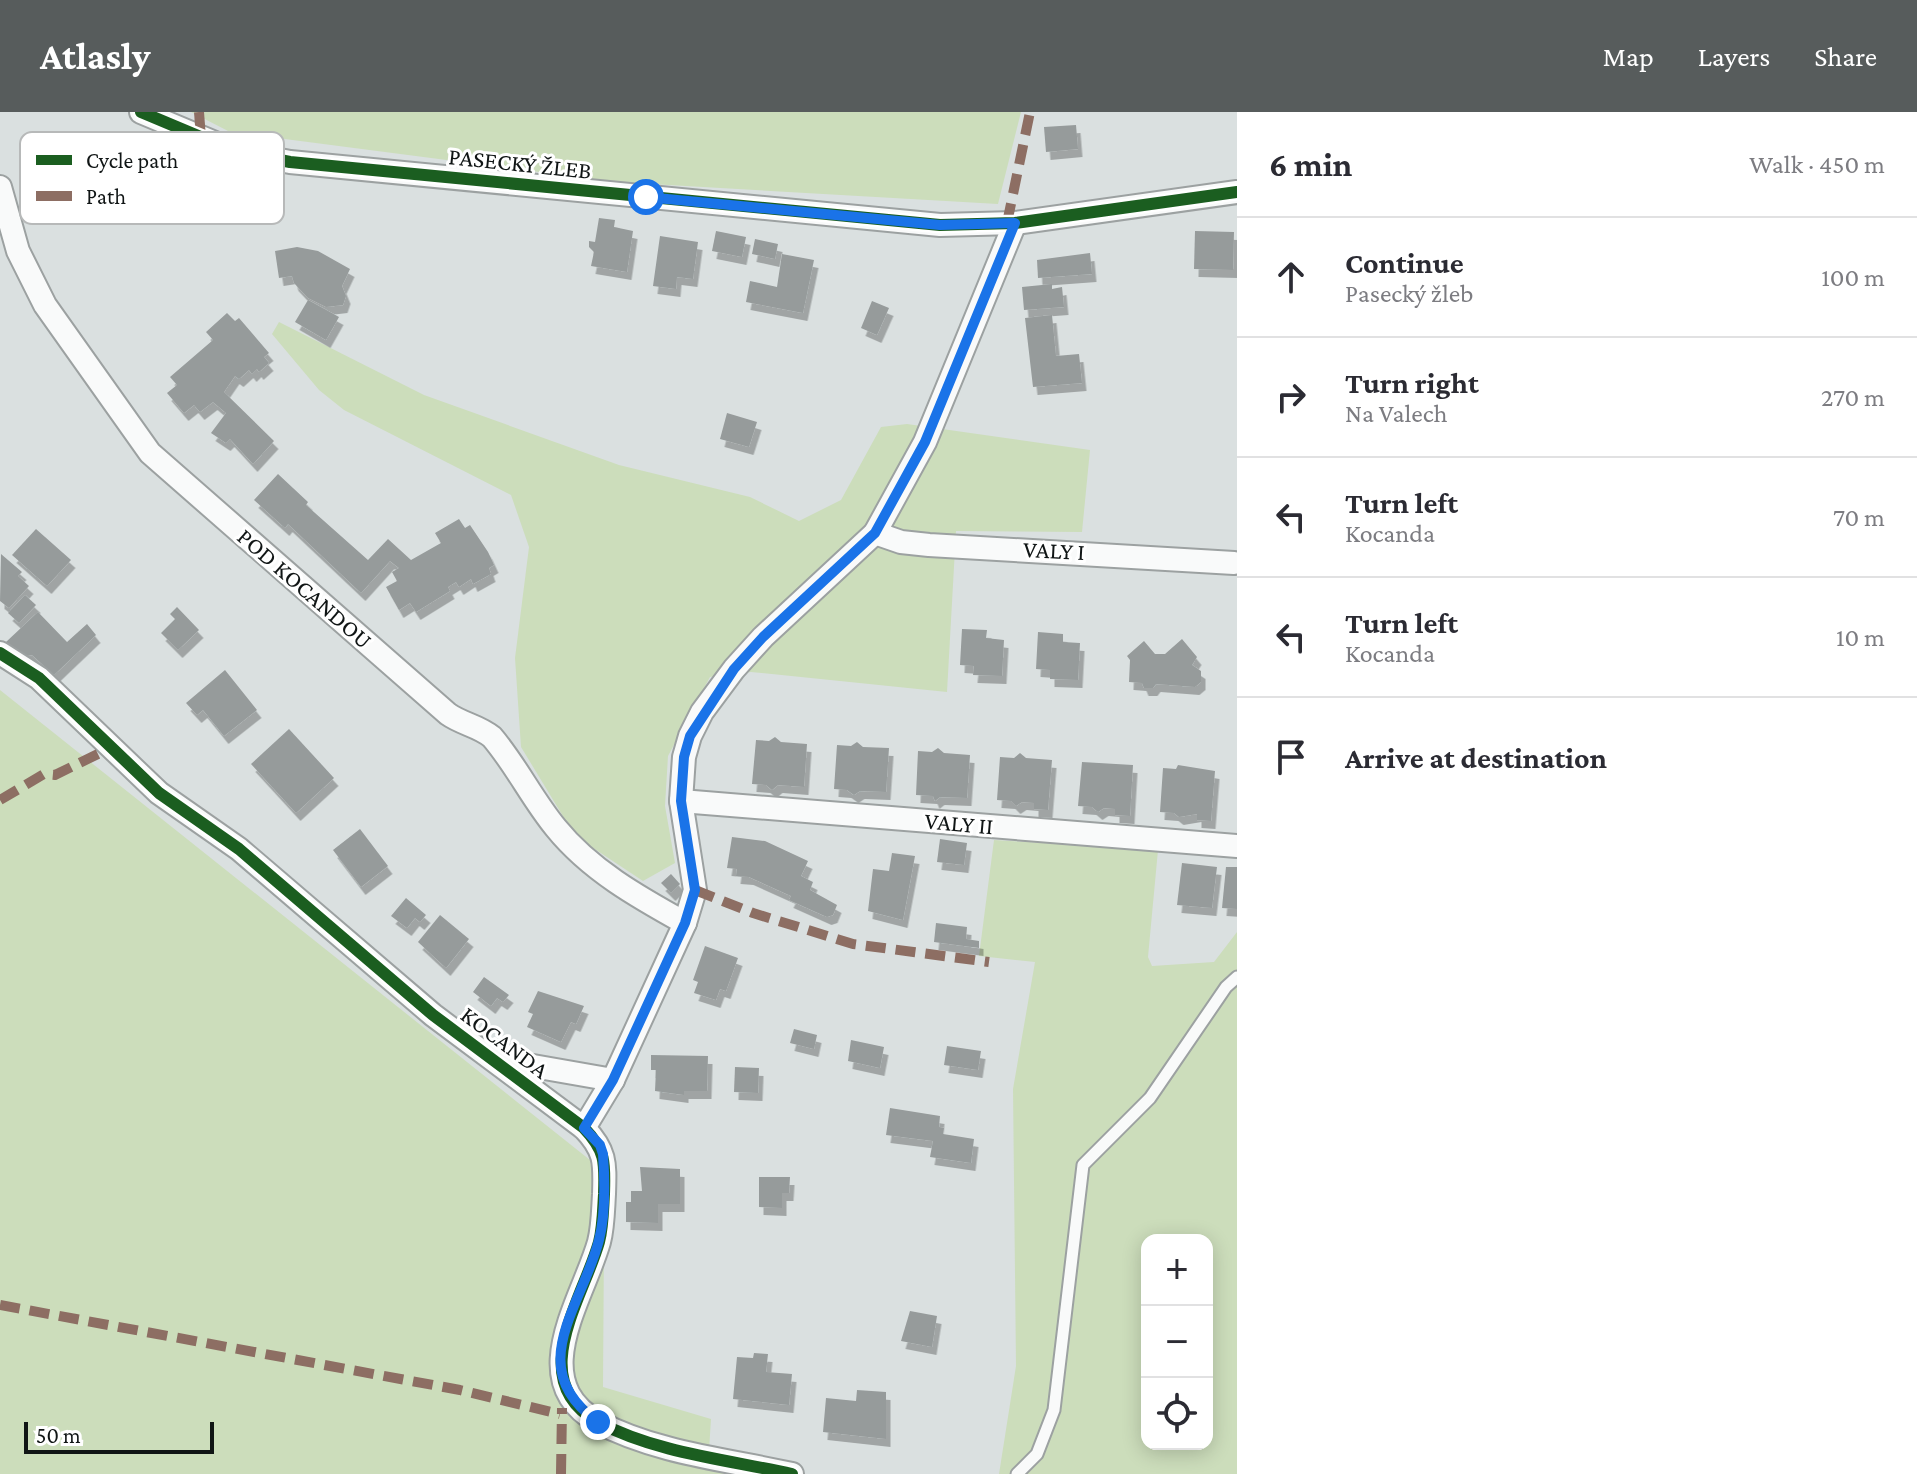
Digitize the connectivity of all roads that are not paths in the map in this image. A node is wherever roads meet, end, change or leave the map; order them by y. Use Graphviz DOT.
graph roads {
  1 [pos="141,112"];
  2 [pos="189,132"];
  3 [pos="284,161"];
  4 [pos="0,187"];
  5 [pos="1237,192"];
  6 [pos="1015,223"];
  7 [pos="875,533"];
  8 [pos="1234,563"];
  9 [pos="0,653"];
  10 [pos="681,801"];
  11 [pos="1237,846"];
  12 [pos="685,923"];
  13 [pos="1237,977"];
  14 [pos="488,1059"];
  15 [pos="613,1080"];
  16 [pos="584,1128"];
  17 [pos="792,1474"];
  18 [pos="1017,1474"];
  1 -- 2 [label="street, PASECKÝ ŽLEB"];
  3 -- 6 [label="street, PASECKÝ ŽLEB"];
  4 -- 12 [label="street, POD KOCANDOU"];
  5 -- 6 [label="street, PASECKÝ ŽLEB"];
  6 -- 7 [label="street"];
  7 -- 8 [label="street, VALY I"];
  7 -- 10 [label="street"];
  9 -- 14 [label="street, KOCANDA"];
  10 -- 11 [label="street, VALY II"];
  10 -- 12 [label="street"];
  12 -- 15 [label="street"];
  13 -- 18 [label="lane"];
  14 -- 15 [label="street, KOCANDA"];
  14 -- 16 [label="street, KOCANDA"];
  15 -- 16 [label="street"];
  16 -- 17 [label="street, KOCANDA"];
}
